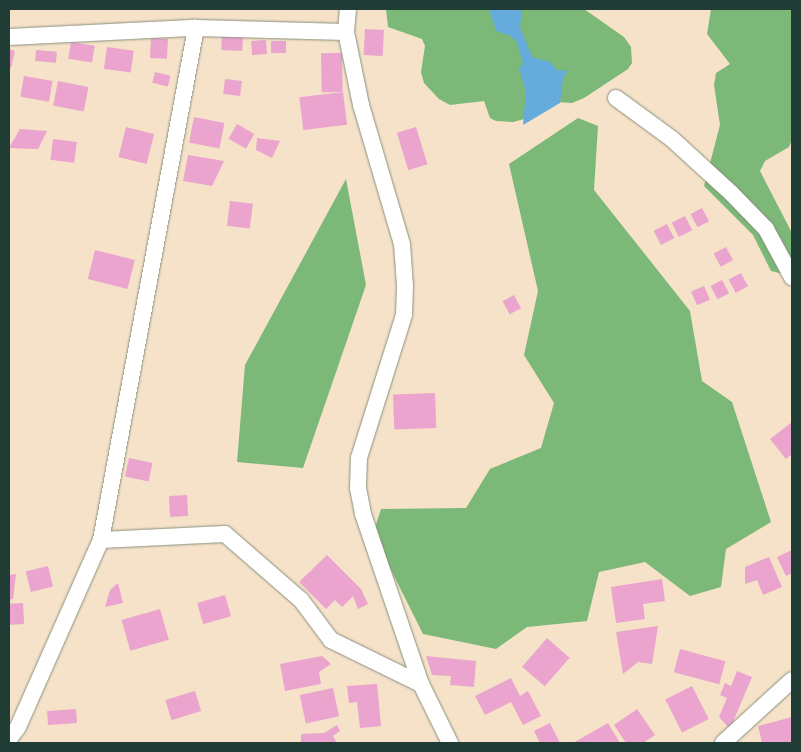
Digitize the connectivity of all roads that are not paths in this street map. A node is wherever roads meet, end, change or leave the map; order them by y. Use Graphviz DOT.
graph roads {
  1 [pos="348,9"];
  2 [pos="196,28"];
  3 [pos="346,32"];
  4 [pos="9,37"];
  5 [pos="616,98"];
  6 [pos="792,277"];
  7 [pos="101,540"];
  8 [pos="792,680"];
  9 [pos="421,684"];
  10 [pos="9,739"];
  11 [pos="450,743"];
  12 [pos="723,743"];
  1 -- 3 [label="street"];
  2 -- 3 [label="street"];
  2 -- 4 [label="street"];
  2 -- 7 [label="street"];
  3 -- 9 [label="street"];
  5 -- 6 [label="street"];
  7 -- 9 [label="street"];
  7 -- 10 [label="street"];
  8 -- 12 [label="street"];
  9 -- 11 [label="street"];
}
